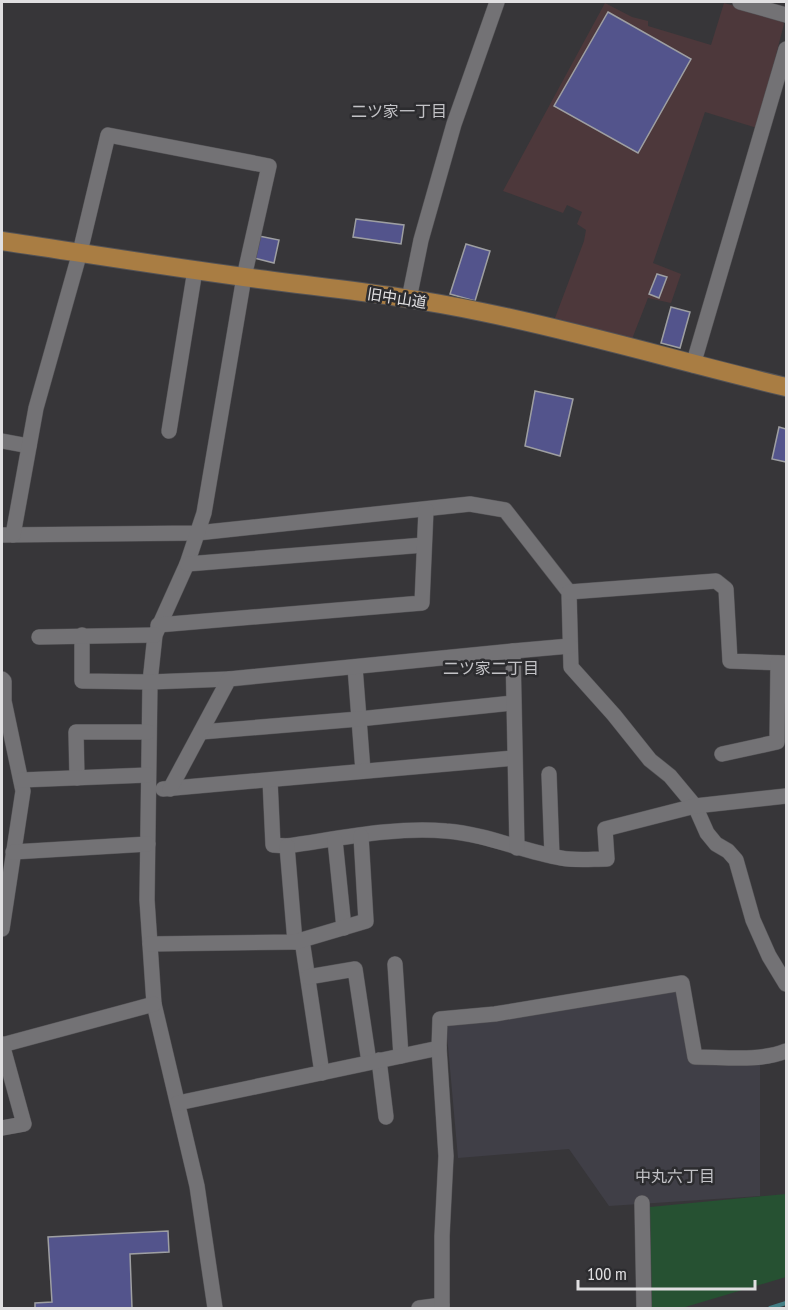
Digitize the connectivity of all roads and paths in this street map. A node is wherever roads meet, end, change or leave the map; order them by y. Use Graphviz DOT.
graph roads {
  1 [pos="497,2"];
  2 [pos="740,2"];
  3 [pos="786,15"];
  4 [pos="786,49"];
  5 [pos="2,241"];
  6 [pos="80,252"];
  7 [pos="195,270"];
  8 [pos="244,277"];
  9 [pos="409,299"];
  10 [pos="693,365"];
  11 [pos="786,387"];
  12 [pos="169,431"];
  13 [pos="2,441"];
  14 [pos="29,446"];
  15 [pos="426,510"];
  16 [pos="197,533"];
  17 [pos="7,535"];
  18 [pos="424,545"];
  19 [pos="187,564"];
  20 [pos="570,592"];
  21 [pos="156,630"];
  22 [pos="82,635"];
  23 [pos="39,637"];
  24 [pos="570,646"];
  25 [pos="513,651"];
  26 [pos="782,663"];
  27 [pos="356,667"];
  28 [pos="2,679"];
  29 [pos="229,679"];
  30 [pos="150,682"];
  31 [pos="3,701"];
  32 [pos="513,703"];
  33 [pos="359,719"];
  34 [pos="148,732"];
  35 [pos="201,732"];
  36 [pos="722,754"];
  37 [pos="514,758"];
  38 [pos="363,771"];
  39 [pos="549,774"];
  40 [pos="148,775"];
  41 [pos="77,778"];
  42 [pos="21,780"];
  43 [pos="270,780"];
  44 [pos="170,789"];
  45 [pos="148,791"];
  46 [pos="786,796"];
  47 [pos="695,806"];
  48 [pos="361,836"];
  49 [pos="335,840"];
  50 [pos="148,844"];
  51 [pos="287,846"];
  52 [pos="517,848"];
  53 [pos="552,856"];
  54 [pos="9,858"];
  55 [pos="344,927"];
  56 [pos="2,929"];
  57 [pos="298,941"];
  58 [pos="150,944"];
  59 [pos="395,964"];
  60 [pos="308,977"];
  61 [pos="786,984"];
  62 [pos="154,1004"];
  63 [pos="2,1045"];
  64 [pos="439,1048"];
  65 [pos="786,1051"];
  66 [pos="401,1056"];
  67 [pos="374,1061"];
  68 [pos="322,1072"];
  69 [pos="178,1103"];
  70 [pos="386,1117"];
  71 [pos="2,1128"];
  72 [pos="642,1203"];
  73 [pos="442,1307"];
  74 [pos="215,1308"];
  75 [pos="419,1308"];
  76 [pos="644,1308"];
  1 -- 9 [label="street"];
  2 -- 3 [label="street"];
  4 -- 10 [label="street"];
  5 -- 6 [label="main road, 旧中山道"];
  6 -- 7 [label="main road, 旧中山道"];
  6 -- 8 [label="street"];
  6 -- 14 [label="street"];
  7 -- 8 [label="main road, 旧中山道"];
  7 -- 12 [label="street"];
  8 -- 9 [label="main road, 旧中山道"];
  8 -- 16 [label="street"];
  9 -- 10 [label="main road, 旧中山道"];
  10 -- 11 [label="main road, 旧中山道"];
  13 -- 14 [label="street"];
  14 -- 17 [label="street"];
  15 -- 16 [label="street"];
  15 -- 18 [label="street"];
  15 -- 20 [label="street"];
  16 -- 17 [label="street"];
  16 -- 19 [label="street"];
  18 -- 19 [label="street"];
  18 -- 21 [label="street"];
  19 -- 21 [label="street"];
  20 -- 24 [label="street"];
  20 -- 26 [label="street"];
  21 -- 22 [label="street"];
  21 -- 30 [label="street"];
  22 -- 23 [label="street"];
  22 -- 30 [label="street"];
  24 -- 25 [label="street"];
  24 -- 47 [label="street"];
  25 -- 27 [label="street"];
  25 -- 32 [label="street"];
  26 -- 36 [label="street"];
  27 -- 29 [label="street"];
  27 -- 33 [label="street"];
  28 -- 31 [label="street"];
  29 -- 30 [label="street"];
  29 -- 35 [label="street"];
  30 -- 34 [label="street"];
  31 -- 42 [label="street"];
  32 -- 33 [label="street"];
  32 -- 37 [label="street"];
  33 -- 35 [label="street"];
  33 -- 38 [label="street"];
  34 -- 40 [label="street"];
  34 -- 41 [label="street"];
  35 -- 44 [label="street"];
  37 -- 38 [label="street"];
  37 -- 52 [label="street"];
  38 -- 43 [label="street"];
  39 -- 53 [label="street"];
  40 -- 41 [label="street"];
  40 -- 45 [label="street"];
  41 -- 42 [label="street"];
  42 -- 54 [label="street"];
  43 -- 44 [label="street"];
  43 -- 51 [label="street"];
  44 -- 45 [label="street"];
  45 -- 50 [label="street"];
  46 -- 47 [label="street"];
  47 -- 53 [label="street"];
  47 -- 61 [label="street"];
  48 -- 49 [label="street"];
  48 -- 52 [label="street"];
  48 -- 55 [label="street"];
  49 -- 51 [label="street"];
  49 -- 55 [label="street"];
  50 -- 54 [label="street"];
  50 -- 58 [label="street"];
  51 -- 57 [label="street"];
  52 -- 53 [label="street"];
  54 -- 56 [label="street"];
  55 -- 57 [label="street"];
  57 -- 58 [label="street"];
  57 -- 60 [label="street"];
  58 -- 62 [label="street"];
  59 -- 66 [label="street"];
  60 -- 67 [label="street"];
  60 -- 68 [label="street"];
  62 -- 63 [label="street"];
  62 -- 69 [label="street"];
  63 -- 71 [label="street"];
  64 -- 65 [label="street"];
  64 -- 66 [label="street"];
  64 -- 73 [label="street"];
  66 -- 67 [label="street"];
  67 -- 68 [label="street"];
  67 -- 70 [label="street"];
  68 -- 69 [label="street"];
  69 -- 74 [label="street"];
  72 -- 76 [label="street"];
  73 -- 75 [label="street"];
}
